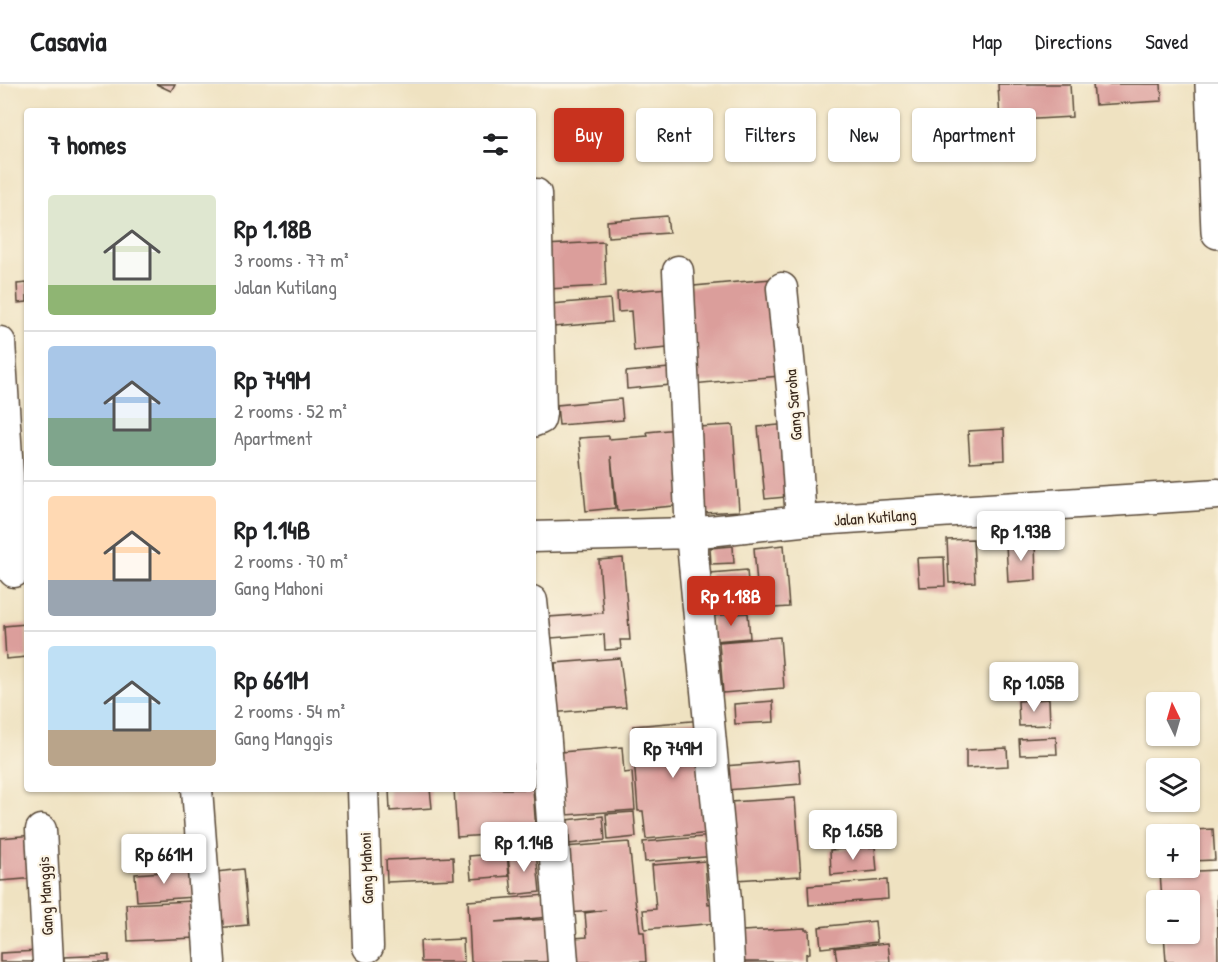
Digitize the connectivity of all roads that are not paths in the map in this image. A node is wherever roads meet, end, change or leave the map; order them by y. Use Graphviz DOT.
graph roads {
  1 [pos="1212,84"];
  2 [pos="536,194"];
  3 [pos="1218,232"];
  4 [pos="678,271"];
  5 [pos="782,288"];
  6 [pos="0,342"];
  7 [pos="536,420"];
  8 [pos="1218,494"];
  9 [pos="801,521"];
  10 [pos="691,533"];
  11 [pos="536,537"];
  12 [pos="14,572"];
  13 [pos="536,639"];
  14 [pos="197,792"];
  15 [pos="363,792"];
  16 [pos="41,830"];
  17 [pos="368,947"];
  18 [pos="48,962"];
  19 [pos="210,962"];
  20 [pos="563,962"];
  21 [pos="729,962"];
  1 -- 3 [label="main road"];
  2 -- 7 [label="street"];
  4 -- 10 [label="street"];
  5 -- 9 [label="street, Gang Saroha"];
  6 -- 12 [label="street"];
  8 -- 9 [label="street, Jalan Kutilang"];
  9 -- 10 [label="street, Jalan Kutilang"];
  10 -- 11 [label="street, Jalan Kutilang"];
  10 -- 21 [label="street"];
  13 -- 20 [label="street"];
  14 -- 19 [label="street"];
  15 -- 17 [label="street, Gang Mahoni"];
  16 -- 18 [label="street, Gang Manggis"];
}
